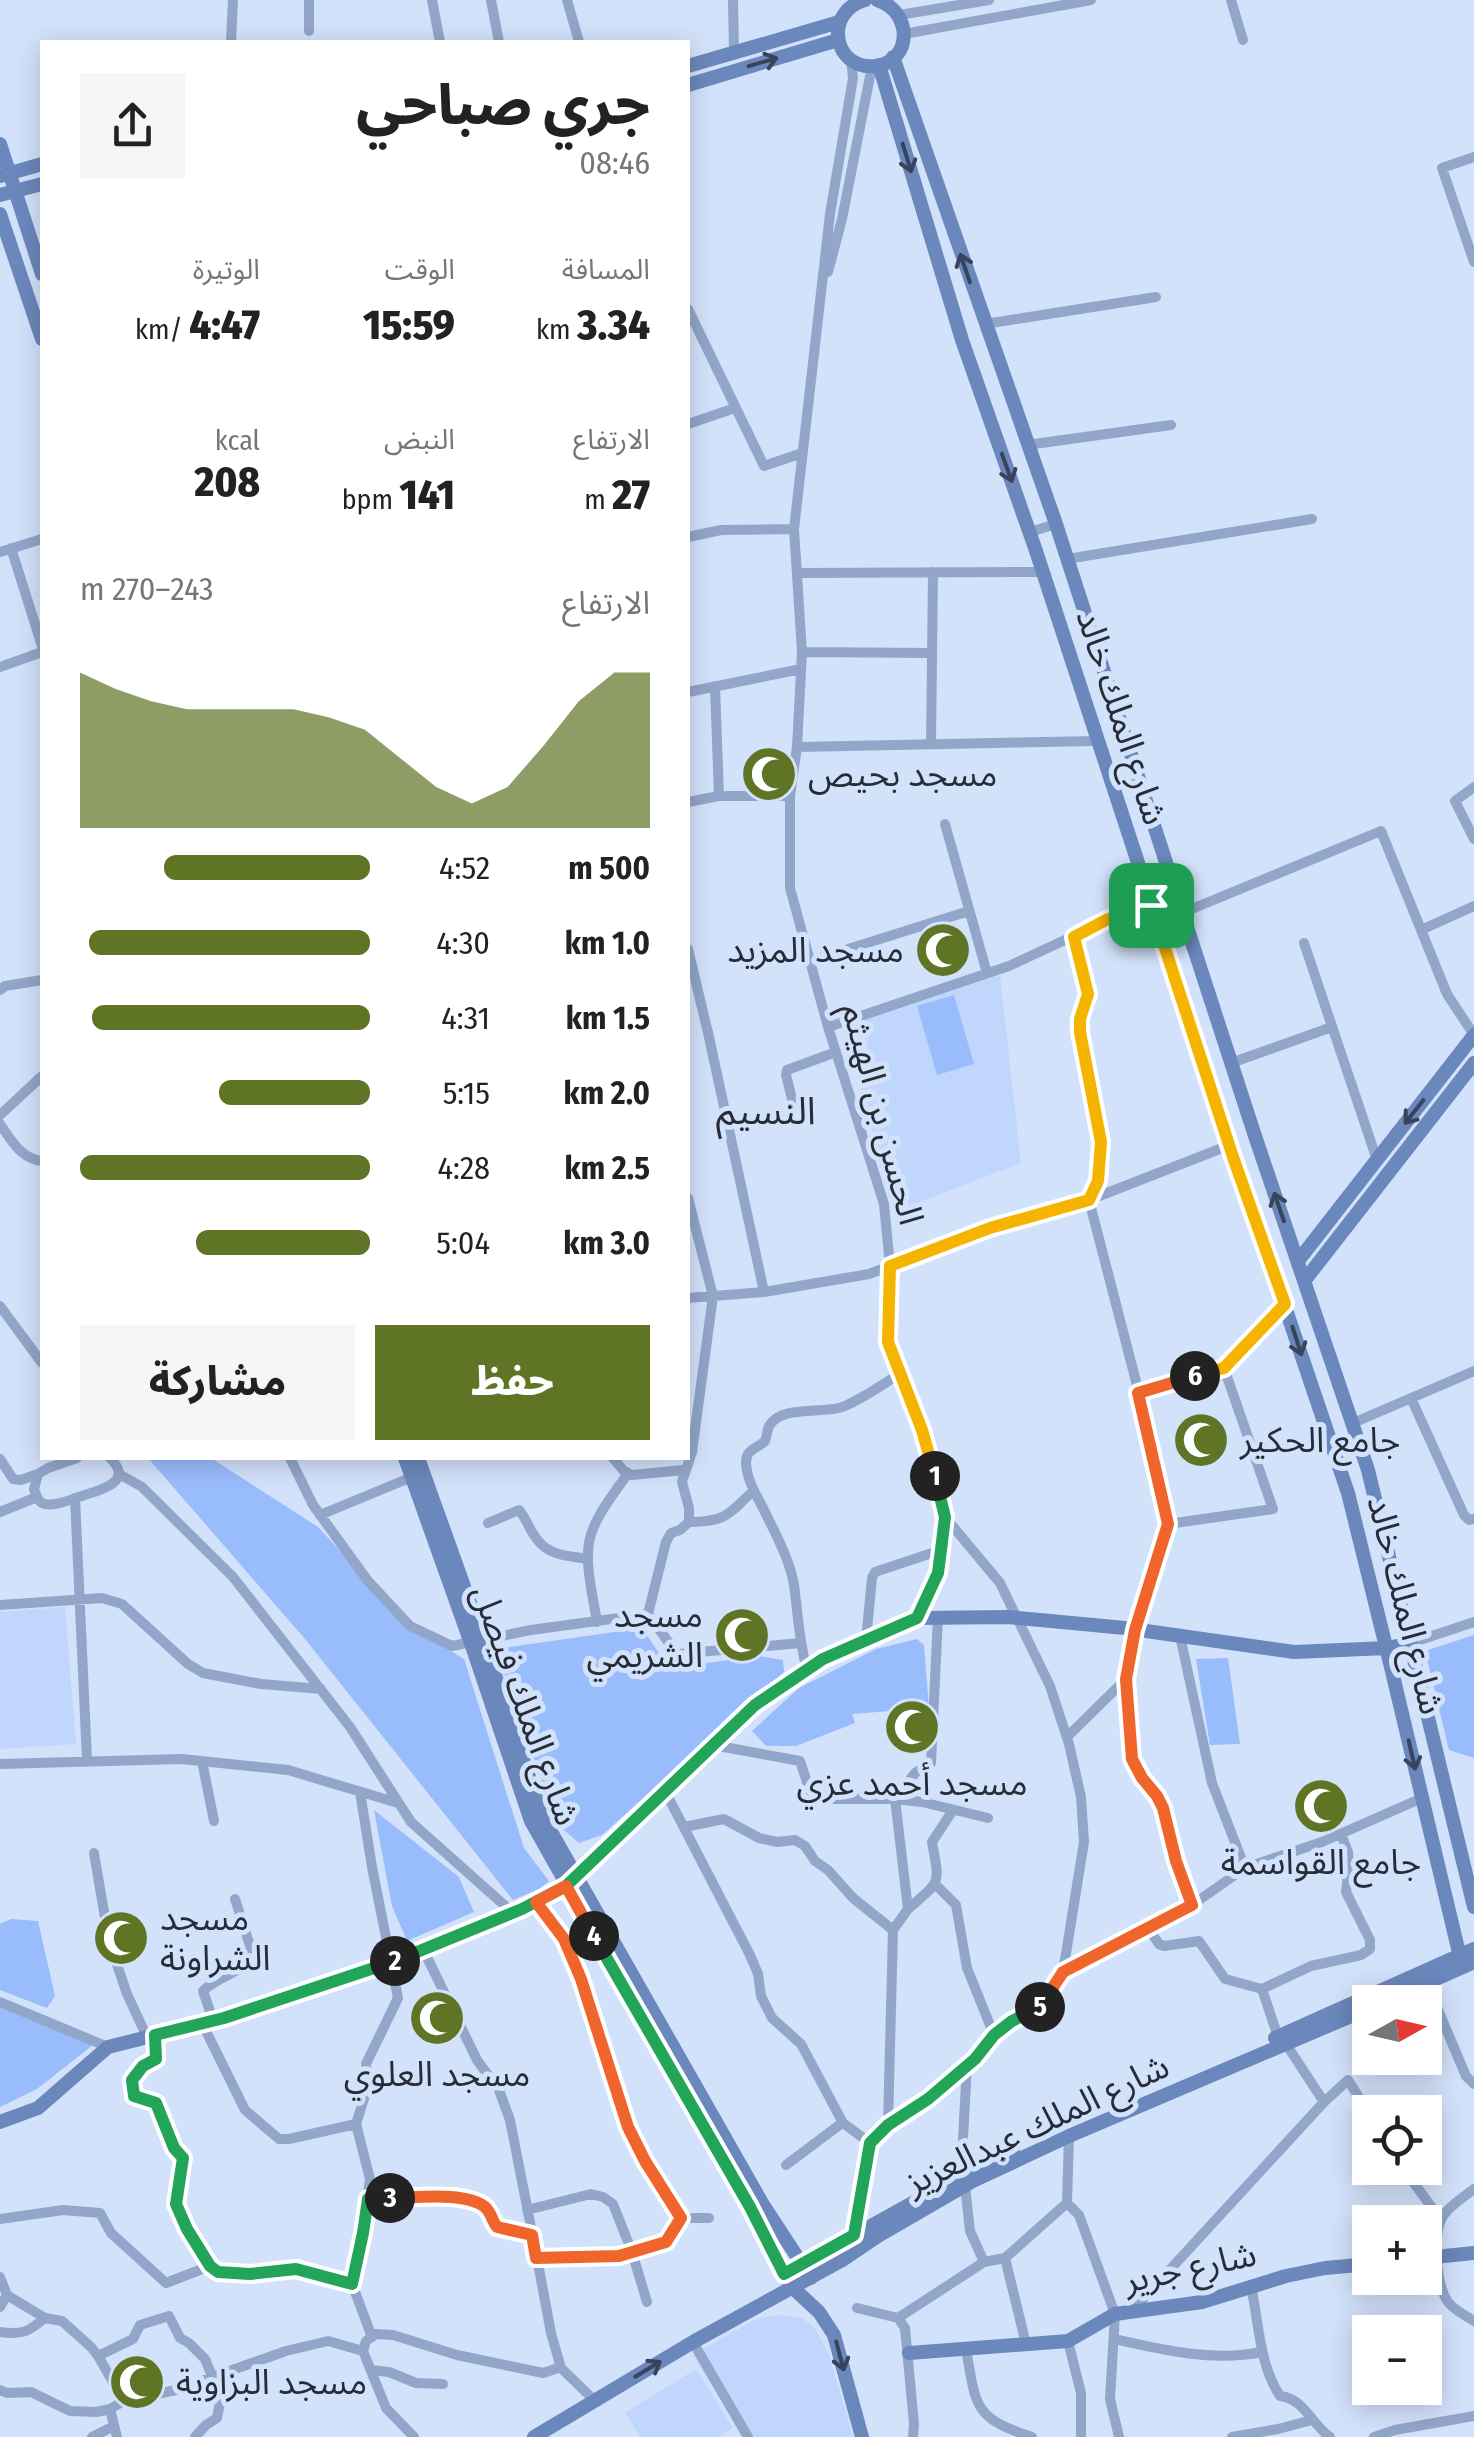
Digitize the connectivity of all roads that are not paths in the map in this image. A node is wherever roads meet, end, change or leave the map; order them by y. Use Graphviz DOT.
graph roads {
  1 [pos="233,0"];
  2 [pos="308,0"];
  3 [pos="432,0"];
  4 [pos="492,0"];
  5 [pos="567,0"];
  6 [pos="732,0"];
  7 [pos="865,0"];
  8 [pos="990,0"];
  9 [pos="1091,0"];
  10 [pos="1231,0"];
  11 [pos="882,1"];
  12 [pos="899,15"];
  13 [pos="839,22"];
  14 [pos="309,31"];
  15 [pos="904,34"];
  16 [pos="231,40"];
  17 [pos="440,40"];
  18 [pos="499,40"];
  19 [pos="578,40"];
  20 [pos="838,40"];
  21 [pos="1243,40"];
  22 [pos="734,50"];
  23 [pos="893,58"];
  24 [pos="850,59"];
  25 [pos="690,65"];
  26 [pos="875,66"];
  27 [pos="690,85"];
  28 [pos="0,144"];
  29 [pos="1474,157"];
  30 [pos="40,165"];
  31 [pos="4,175"];
  32 [pos="40,185"];
  33 [pos="7,193"];
  34 [pos="0,214"];
  35 [pos="1474,262"];
  36 [pos="40,265"];
  37 [pos="1156,297"];
  38 [pos="817,317"];
  39 [pos="985,324"];
  40 [pos="693,333"];
  41 [pos="40,334"];
  42 [pos="735,408"];
  43 [pos="690,423"];
  44 [pos="1171,425"];
  45 [pos="1027,445"];
  46 [pos="802,452"];
  47 [pos="1312,519"];
  48 [pos="1056,524"];
  49 [pos="794,529"];
  50 [pos="1030,532"];
  51 [pos="690,537"];
  52 [pos="40,540"];
  53 [pos="6,550"];
  54 [pos="1067,559"];
  55 [pos="933,572"];
  56 [pos="1043,572"];
  57 [pos="797,573"];
  58 [pos="40,644"];
  59 [pos="40,650"];
  60 [pos="802,652"];
  61 [pos="932,653"];
  62 [pos="0,667"];
  63 [pos="801,669"];
  64 [pos="715,686"];
  65 [pos="690,692"];
  66 [pos="1097,741"];
  67 [pos="931,744"];
  68 [pos="797,747"];
  69 [pos="1474,788"];
  70 [pos="719,796"];
  71 [pos="790,796"];
  72 [pos="690,802"];
  73 [pos="945,824"];
  74 [pos="1474,839"];
  75 [pos="1151,905"];
  76 [pos="1474,906"];
  77 [pos="970,911"];
  78 [pos="1182,914"];
  79 [pos="1421,930"];
  80 [pos="1074,937"];
  81 [pos="1304,944"];
  82 [pos="690,958"];
  83 [pos="810,961"];
  84 [pos="987,973"];
  85 [pos="40,980"];
  86 [pos="0,990"];
  87 [pos="1332,1026"];
  88 [pos="828,1027"];
  89 [pos="1474,1035"];
  90 [pos="836,1052"];
  91 [pos="1474,1062"];
  92 [pos="1231,1063"];
  93 [pos="40,1078"];
  94 [pos="794,1107"];
  95 [pos="0,1114"];
  96 [pos="0,1124"];
  97 [pos="1230,1144"];
  98 [pos="40,1160"];
  99 [pos="1377,1160"];
  100 [pos="1089,1200"];
  101 [pos="690,1206"];
  102 [pos="1298,1261"];
  103 [pos="890,1266"];
  104 [pos="1305,1280"];
  105 [pos="764,1292"];
  106 [pos="713,1296"];
  107 [pos="690,1298"];
  108 [pos="1285,1304"];
  109 [pos="0,1306"];
  110 [pos="40,1359"];
  111 [pos="1224,1368"];
  112 [pos="1474,1371"];
  113 [pos="901,1374"];
  114 [pos="1138,1393"];
  115 [pos="1410,1398"];
  116 [pos="1353,1424"];
  117 [pos="690,1456"];
  118 [pos="0,1458"];
  119 [pos="70,1460"];
  120 [pos="112,1460"];
  121 [pos="291,1460"];
  122 [pos="406,1460"];
  123 [pos="419,1460"];
  124 [pos="615,1460"];
  125 [pos="688,1460"];
  126 [pos="684,1470"];
  127 [pos="628,1473"];
  128 [pos="38,1474"];
  129 [pos="119,1474"];
  130 [pos="412,1477"];
  131 [pos="754,1490"];
  132 [pos="36,1497"];
  133 [pos="76,1498"];
  134 [pos="0,1512"];
  135 [pos="320,1515"];
  136 [pos="945,1517"];
  137 [pos="1474,1519"];
  138 [pos="689,1522"];
  139 [pos="488,1523"];
  140 [pos="1168,1524"];
  141 [pos="941,1550"];
  142 [pos="588,1559"];
  143 [pos="80,1598"];
  144 [pos="0,1605"];
  145 [pos="648,1614"];
  146 [pos="917,1618"];
  147 [pos="938,1618"];
  148 [pos="1017,1618"];
  149 [pos="597,1622"];
  150 [pos="1474,1622"];
  151 [pos="1135,1630"];
  152 [pos="1180,1636"];
  153 [pos="866,1640"];
  154 [pos="477,1641"];
  155 [pos="800,1643"];
  156 [pos="1411,1643"];
  157 [pos="1387,1648"];
  158 [pos="807,1670"];
  159 [pos="1126,1679"];
  160 [pos="321,1689"];
  161 [pos="1067,1736"];
  162 [pos="713,1745"];
  163 [pos="87,1760"];
  164 [pos="202,1761"];
  165 [pos="0,1764"];
  166 [pos="665,1791"];
  167 [pos="360,1792"];
  168 [pos="894,1798"];
  169 [pos="1422,1798"];
  170 [pos="399,1803"];
  171 [pos="952,1810"];
  172 [pos="988,1818"];
  173 [pos="214,1821"];
  174 [pos="684,1828"];
  175 [pos="1340,1834"];
  176 [pos="94,1853"];
  177 [pos="1245,1868"];
  178 [pos="570,1882"];
  179 [pos="936,1885"];
  180 [pos="235,1899"];
  181 [pos="536,1902"];
  182 [pos="1192,1905"];
  183 [pos="1474,1907"];
  184 [pos="908,1909"];
  185 [pos="513,1912"];
  186 [pos="1148,1928"];
  187 [pos="893,1930"];
  188 [pos="1474,1949"];
  189 [pos="424,1951"];
  190 [pos="390,1962"];
  191 [pos="1466,1962"];
  192 [pos="1063,1972"];
  193 [pos="1427,1984"];
  194 [pos="1262,1990"];
  195 [pos="0,2002"];
  196 [pos="1352,2015"];
  197 [pos="207,2022"];
  198 [pos="994,2035"];
  199 [pos="151,2036"];
  200 [pos="1282,2041"];
  201 [pos="108,2047"];
  202 [pos="967,2066"];
  203 [pos="1474,2084"];
  204 [pos="1357,2095"];
  205 [pos="1324,2102"];
  206 [pos="0,2122"];
  207 [pos="842,2123"];
  208 [pos="356,2124"];
  209 [pos="888,2125"];
  210 [pos="1070,2136"];
  211 [pos="870,2143"];
  212 [pos="786,2165"];
  213 [pos="963,2181"];
  214 [pos="1474,2189"];
  215 [pos="368,2199"];
  216 [pos="1067,2203"];
  217 [pos="527,2210"];
  218 [pos="681,2218"];
  219 [pos="709,2218"];
  220 [pos="1442,2218"];
  221 [pos="0,2219"];
  222 [pos="532,2235"];
  223 [pos="854,2235"];
  224 [pos="632,2252"];
  225 [pos="1474,2253"];
  226 [pos="1442,2257"];
  227 [pos="536,2258"];
  228 [pos="1005,2258"];
  229 [pos="802,2262"];
  230 [pos="984,2262"];
  231 [pos="210,2266"];
  232 [pos="1352,2266"];
  233 [pos="784,2274"];
  234 [pos="0,2278"];
  235 [pos="811,2278"];
  236 [pos="352,2284"];
  237 [pos="1251,2286"];
  238 [pos="793,2288"];
  239 [pos="1442,2289"];
  240 [pos="7,2295"];
  241 [pos="646,2302"];
  242 [pos="0,2307"];
  243 [pos="856,2308"];
  244 [pos="1123,2313"];
  245 [pos="45,2318"];
  246 [pos="898,2318"];
  247 [pos="1474,2321"];
  248 [pos="0,2332"];
  249 [pos="372,2337"];
  250 [pos="1114,2339"];
  251 [pos="1068,2341"];
  252 [pos="694,2342"];
  253 [pos="1026,2344"];
  254 [pos="966,2348"];
  255 [pos="364,2351"];
  256 [pos="1262,2352"];
  257 [pos="908,2353"];
  258 [pos="98,2356"];
  259 [pos="561,2367"];
  260 [pos="371,2370"];
  261 [pos="226,2373"];
  262 [pos="213,2378"];
  263 [pos="443,2384"];
  264 [pos="0,2390"];
  265 [pos="124,2401"];
  266 [pos="595,2401"];
  267 [pos="110,2409"];
  268 [pos="1474,2416"];
  269 [pos="1312,2420"];
  270 [pos="115,2432"];
  271 [pos="92,2437"];
  272 [pos="196,2437"];
  273 [pos="414,2437"];
  274 [pos="534,2437"];
  275 [pos="748,2437"];
  276 [pos="862,2437"];
  277 [pos="912,2437"];
  278 [pos="1032,2437"];
  279 [pos="1082,2437"];
  280 [pos="1119,2437"];
  281 [pos="1232,2437"];
  282 [pos="1330,2437"];
  283 [pos="1374,2437"];
  1 -- 16 [label="street"];
  2 -- 14 [label="street"];
  3 -- 17 [label="street"];
  4 -- 18 [label="street"];
  5 -- 19 [label="street"];
  6 -- 22 [label="street"];
  7 -- 13 [label="street"];
  8 -- 12 [label="street"];
  9 -- 15 [label="street"];
  10 -- 21 [label="street"];
  11 -- 12 [label="street"];
  12 -- 15 [label="street"];
  13 -- 20 [label="street"];
  13 -- 22 [label="street"];
  15 -- 23 [label="street"];
  20 -- 24 [label="street"];
  27 -- 20 [label="street, one-way"];
  22 -- 25 [label="street"];
  23 -- 26 [label="street"];
  39 -- 23 [label="street, شارع الملك خالد, one-way"];
  24 -- 26 [label="street"];
  24 -- 38 [label="street, الحسن بن الهيثم"];
  26 -- 38 [label="street, الحسن بن الهيثم"];
  26 -- 50 [label="street, شارع الملك خالد, one-way"];
  28 -- 31 [label="street"];
  29 -- 35 [label="street"];
  30 -- 31 [label="street"];
  31 -- 33 [label="street"];
  32 -- 33 [label="street"];
  33 -- 36 [label="street"];
  34 -- 41 [label="street"];
  37 -- 39 [label="street"];
  38 -- 46 [label="street, الحسن بن الهيثم"];
  39 -- 45 [label="street, شارع الملك خالد"];
  40 -- 42 [label="street"];
  42 -- 43 [label="street"];
  42 -- 46 [label="street"];
  44 -- 45 [label="street"];
  45 -- 48 [label="street, شارع الملك خالد"];
  46 -- 49 [label="street, الحسن بن الهيثم"];
  47 -- 54 [label="street"];
  48 -- 50 [label="street"];
  48 -- 54 [label="street, شارع الملك خالد"];
  49 -- 51 [label="street"];
  49 -- 57 [label="street, الحسن بن الهيثم"];
  50 -- 56 [label="street, شارع الملك خالد"];
  52 -- 53 [label="street"];
  53 -- 58 [label="street"];
  54 -- 78 [label="street, شارع الملك خالد"];
  55 -- 56 [label="street"];
  55 -- 57 [label="street"];
  55 -- 61 [label="street"];
  56 -- 66 [label="street, شارع الملك خالد"];
  57 -- 60 [label="street, الحسن بن الهيثم"];
  59 -- 62 [label="street"];
  60 -- 61 [label="street"];
  60 -- 63 [label="street, الحسن بن الهيثم"];
  61 -- 67 [label="street"];
  63 -- 64 [label="street"];
  63 -- 68 [label="street, الحسن بن الهيثم"];
  64 -- 65 [label="street"];
  64 -- 70 [label="street"];
  66 -- 67 [label="street"];
  66 -- 75 [label="street, شارع الملك خالد"];
  67 -- 68 [label="street"];
  68 -- 71 [label="street, الحسن بن الهيثم"];
  69 -- 74 [label="street"];
  70 -- 71 [label="street"];
  70 -- 72 [label="street"];
  71 -- 83 [label="street, الحسن بن الهيثم"];
  73 -- 77 [label="street"];
  75 -- 80 [label="street"];
  75 -- 97 [label="street, شارع الملك خالد"];
  76 -- 79 [label="street"];
  77 -- 83 [label="street"];
  77 -- 84 [label="street"];
  78 -- 79 [label="street"];
  78 -- 92 [label="street, شارع الملك خالد"];
  79 -- 89 [label="street"];
  80 -- 84 [label="street"];
  80 -- 100 [label="street"];
  81 -- 87 [label="street"];
  82 -- 105 [label="street"];
  83 -- 88 [label="street, الحسن بن الهيثم"];
  84 -- 88 [label="street"];
  85 -- 86 [label="street"];
  87 -- 92 [label="street"];
  87 -- 99 [label="street"];
  88 -- 90 [label="street, الحسن بن الهيثم"];
  89 -- 99 [label="street, one-way"];
  90 -- 94 [label="street"];
  90 -- 103 [label="street, الحسن بن الهيثم"];
  91 -- 104 [label="street"];
  102 -- 92 [label="street, شارع الملك خالد, one-way"];
  93 -- 95 [label="street"];
  96 -- 98 [label="street"];
  97 -- 100 [label="street"];
  97 -- 108 [label="street, شارع الملك خالد"];
  99 -- 102 [label="street"];
  100 -- 103 [label="street"];
  100 -- 114 [label="street"];
  101 -- 106 [label="street"];
  102 -- 104 [label="street, شارع الملك خالد"];
  103 -- 105 [label="street"];
  103 -- 113 [label="street, الحسن بن الهيثم"];
  104 -- 116 [label="street, شارع الملك خالد"];
  105 -- 106 [label="street"];
  106 -- 107 [label="street"];
  106 -- 117 [label="street"];
  108 -- 111 [label="street"];
  108 -- 157 [label="street, شارع الملك خالد, one-way"];
  109 -- 110 [label="street"];
  111 -- 114 [label="street"];
  111 -- 140 [label="street"];
  112 -- 115 [label="street"];
  113 -- 131 [label="street"];
  113 -- 136 [label="street, الحسن بن الهيثم"];
  114 -- 140 [label="street"];
  115 -- 116 [label="street"];
  115 -- 137 [label="street"];
  116 -- 156 [label="street, شارع الملك خالد"];
  118 -- 128 [label="street"];
  119 -- 128 [label="street"];
  120 -- 129 [label="street"];
  121 -- 135 [label="street"];
  122 -- 130 [label="street, شارع الملك فيصل"];
  123 -- 154 [label="street"];
  124 -- 127 [label="street"];
  125 -- 126 [label="street"];
  126 -- 127 [label="street"];
  126 -- 138 [label="street"];
  127 -- 142 [label="street"];
  128 -- 132 [label="street"];
  129 -- 133 [label="street"];
  129 -- 160 [label="street"];
  130 -- 135 [label="street"];
  130 -- 154 [label="street, شارع الملك فيصل"];
  131 -- 138 [label="street"];
  131 -- 155 [label="street"];
  132 -- 133 [label="street"];
  132 -- 134 [label="street"];
  133 -- 143 [label="street"];
  135 -- 154 [label="street"];
  136 -- 141 [label="street, الحسن بن الهيثم"];
  136 -- 148 [label="street"];
  138 -- 145 [label="street"];
  139 -- 142 [label="street"];
  140 -- 151 [label="street"];
  141 -- 146 [label="street, الحسن بن الهيثم"];
  141 -- 153 [label="street"];
  142 -- 149 [label="street"];
  143 -- 144 [label="street"];
  143 -- 160 [label="street"];
  143 -- 163 [label="street"];
  145 -- 149 [label="street"];
  145 -- 155 [label="street"];
  146 -- 147 [label="street"];
  146 -- 153 [label="street"];
  147 -- 148 [label="street"];
  147 -- 168 [label="street"];
  148 -- 151 [label="street"];
  148 -- 161 [label="street"];
  149 -- 154 [label="street"];
  150 -- 156 [label="street"];
  151 -- 152 [label="street"];
  151 -- 159 [label="street"];
  152 -- 157 [label="street"];
  152 -- 177 [label="street"];
  153 -- 158 [label="street"];
  154 -- 178 [label="street, شارع الملك فيصل"];
  155 -- 158 [label="street"];
  156 -- 157 [label="street"];
  156 -- 183 [label="street, شارع الملك خالد"];
  157 -- 169 [label="street, شارع الملك خالد, one-way"];
  158 -- 162 [label="street"];
  159 -- 161 [label="street"];
  159 -- 182 [label="street"];
  160 -- 170 [label="street"];
  161 -- 192 [label="street"];
  162 -- 166 [label="street"];
  162 -- 168 [label="street"];
  163 -- 164 [label="street"];
  163 -- 165 [label="street"];
  164 -- 167 [label="street"];
  164 -- 173 [label="street"];
  166 -- 174 [label="street"];
  166 -- 178 [label="street"];
  167 -- 170 [label="street"];
  167 -- 190 [label="street"];
  168 -- 171 [label="street"];
  168 -- 184 [label="street"];
  169 -- 175 [label="street"];
  169 -- 191 [label="street, شارع الملك خالد"];
  170 -- 185 [label="street"];
  171 -- 172 [label="street"];
  171 -- 179 [label="street"];
  174 -- 187 [label="street"];
  174 -- 207 [label="street"];
  175 -- 177 [label="street"];
  175 -- 194 [label="street"];
  176 -- 199 [label="street"];
  177 -- 182 [label="street"];
  178 -- 181 [label="street"];
  178 -- 229 [label="street"];
  178 -- 233 [label="street, شارع الملك فيصل"];
  179 -- 184 [label="street"];
  179 -- 198 [label="street"];
  180 -- 197 [label="street"];
  181 -- 185 [label="street"];
  181 -- 218 [label="street"];
  182 -- 186 [label="street"];
  184 -- 187 [label="street"];
  185 -- 189 [label="street"];
  186 -- 192 [label="street"];
  186 -- 194 [label="street"];
  187 -- 209 [label="street"];
  188 -- 191 [label="street, شارع الملك عبدالعزيز"];
  189 -- 190 [label="street"];
  189 -- 217 [label="street"];
  190 -- 197 [label="street"];
  190 -- 208 [label="street"];
  191 -- 193 [label="street, شارع الملك عبدالعزيز"];
  191 -- 200 [label="street, شارع الملك عبدالعزيز"];
  192 -- 198 [label="street"];
  193 -- 203 [label="street"];
  194 -- 200 [label="street"];
  195 -- 201 [label="street"];
  196 -- 200 [label="street, شارع الملك عبدالعزيز"];
  197 -- 199 [label="street"];
  197 -- 208 [label="street"];
  198 -- 202 [label="street"];
  199 -- 201 [label="street"];
  199 -- 231 [label="street"];
  200 -- 205 [label="street"];
  200 -- 210 [label="street, شارع الملك عبدالعزيز"];
  200 -- 213 [label="street, شارع الملك عبدالعزيز"];
  201 -- 206 [label="street"];
  202 -- 209 [label="street"];
  202 -- 213 [label="street"];
  204 -- 205 [label="street"];
  205 -- 244 [label="street"];
  207 -- 211 [label="street"];
  207 -- 212 [label="street"];
  208 -- 215 [label="street"];
  209 -- 211 [label="street"];
  210 -- 213 [label="street, شارع الملك عبدالعزيز"];
  210 -- 216 [label="street"];
  211 -- 223 [label="street"];
  213 -- 223 [label="street, شارع الملك عبدالعزيز"];
  213 -- 230 [label="street"];
  213 -- 235 [label="street, شارع الملك عبدالعزيز"];
  214 -- 220 [label="street"];
  215 -- 222 [label="street"];
  215 -- 236 [label="street"];
  216 -- 228 [label="street"];
  216 -- 244 [label="street"];
  217 -- 222 [label="street"];
  217 -- 224 [label="street"];
  218 -- 219 [label="street"];
  218 -- 224 [label="street"];
  221 -- 231 [label="street"];
  222 -- 227 [label="street"];
  223 -- 229 [label="street, شارع الملك عبدالعزيز"];
  224 -- 227 [label="street"];
  224 -- 241 [label="street"];
  225 -- 226 [label="street"];
  227 -- 259 [label="street"];
  228 -- 230 [label="street"];
  228 -- 253 [label="street"];
  229 -- 233 [label="street, شارع الملك عبدالعزيز"];
  229 -- 235 [label="street"];
  230 -- 246 [label="street"];
  231 -- 236 [label="street"];
  232 -- 237 [label="street, شارع جرير"];
  233 -- 238 [label="street, شارع الملك فيصل"];
  234 -- 240 [label="street"];
  235 -- 238 [label="street, شارع الملك عبدالعزيز"];
  236 -- 249 [label="street"];
  237 -- 244 [label="street, شارع جرير"];
  237 -- 256 [label="street"];
  238 -- 252 [label="street, شارع الملك عبدالعزيز"];
  238 -- 276 [label="street, شارع الملك فيصل, one-way"];
  239 -- 247 [label="street"];
  240 -- 242 [label="street"];
  240 -- 245 [label="street"];
  243 -- 246 [label="street"];
  244 -- 250 [label="street"];
  244 -- 251 [label="street, شارع جرير"];
  245 -- 248 [label="street"];
  245 -- 258 [label="street"];
  246 -- 257 [label="street"];
  249 -- 255 [label="street"];
  249 -- 259 [label="street"];
  250 -- 256 [label="street"];
  250 -- 280 [label="street"];
  251 -- 253 [label="street, شارع جرير"];
  251 -- 279 [label="street"];
  266 -- 252 [label="street, شارع الملك عبدالعزيز, one-way"];
  252 -- 275 [label="street"];
  253 -- 254 [label="street, شارع جرير"];
  254 -- 257 [label="street, شارع جرير"];
  254 -- 278 [label="street"];
  255 -- 260 [label="street"];
  255 -- 261 [label="street"];
  256 -- 269 [label="street"];
  257 -- 277 [label="street"];
  258 -- 262 [label="street"];
  258 -- 265 [label="street"];
  259 -- 266 [label="street"];
  260 -- 263 [label="street"];
  260 -- 273 [label="street"];
  261 -- 262 [label="street"];
  261 -- 272 [label="street"];
  262 -- 265 [label="street"];
  264 -- 267 [label="street"];
  265 -- 267 [label="street"];
  266 -- 274 [label="street, شارع الملك عبدالعزيز"];
  267 -- 270 [label="street"];
  268 -- 283 [label="street"];
  269 -- 281 [label="street"];
  269 -- 282 [label="street"];
  270 -- 271 [label="street"];
}
